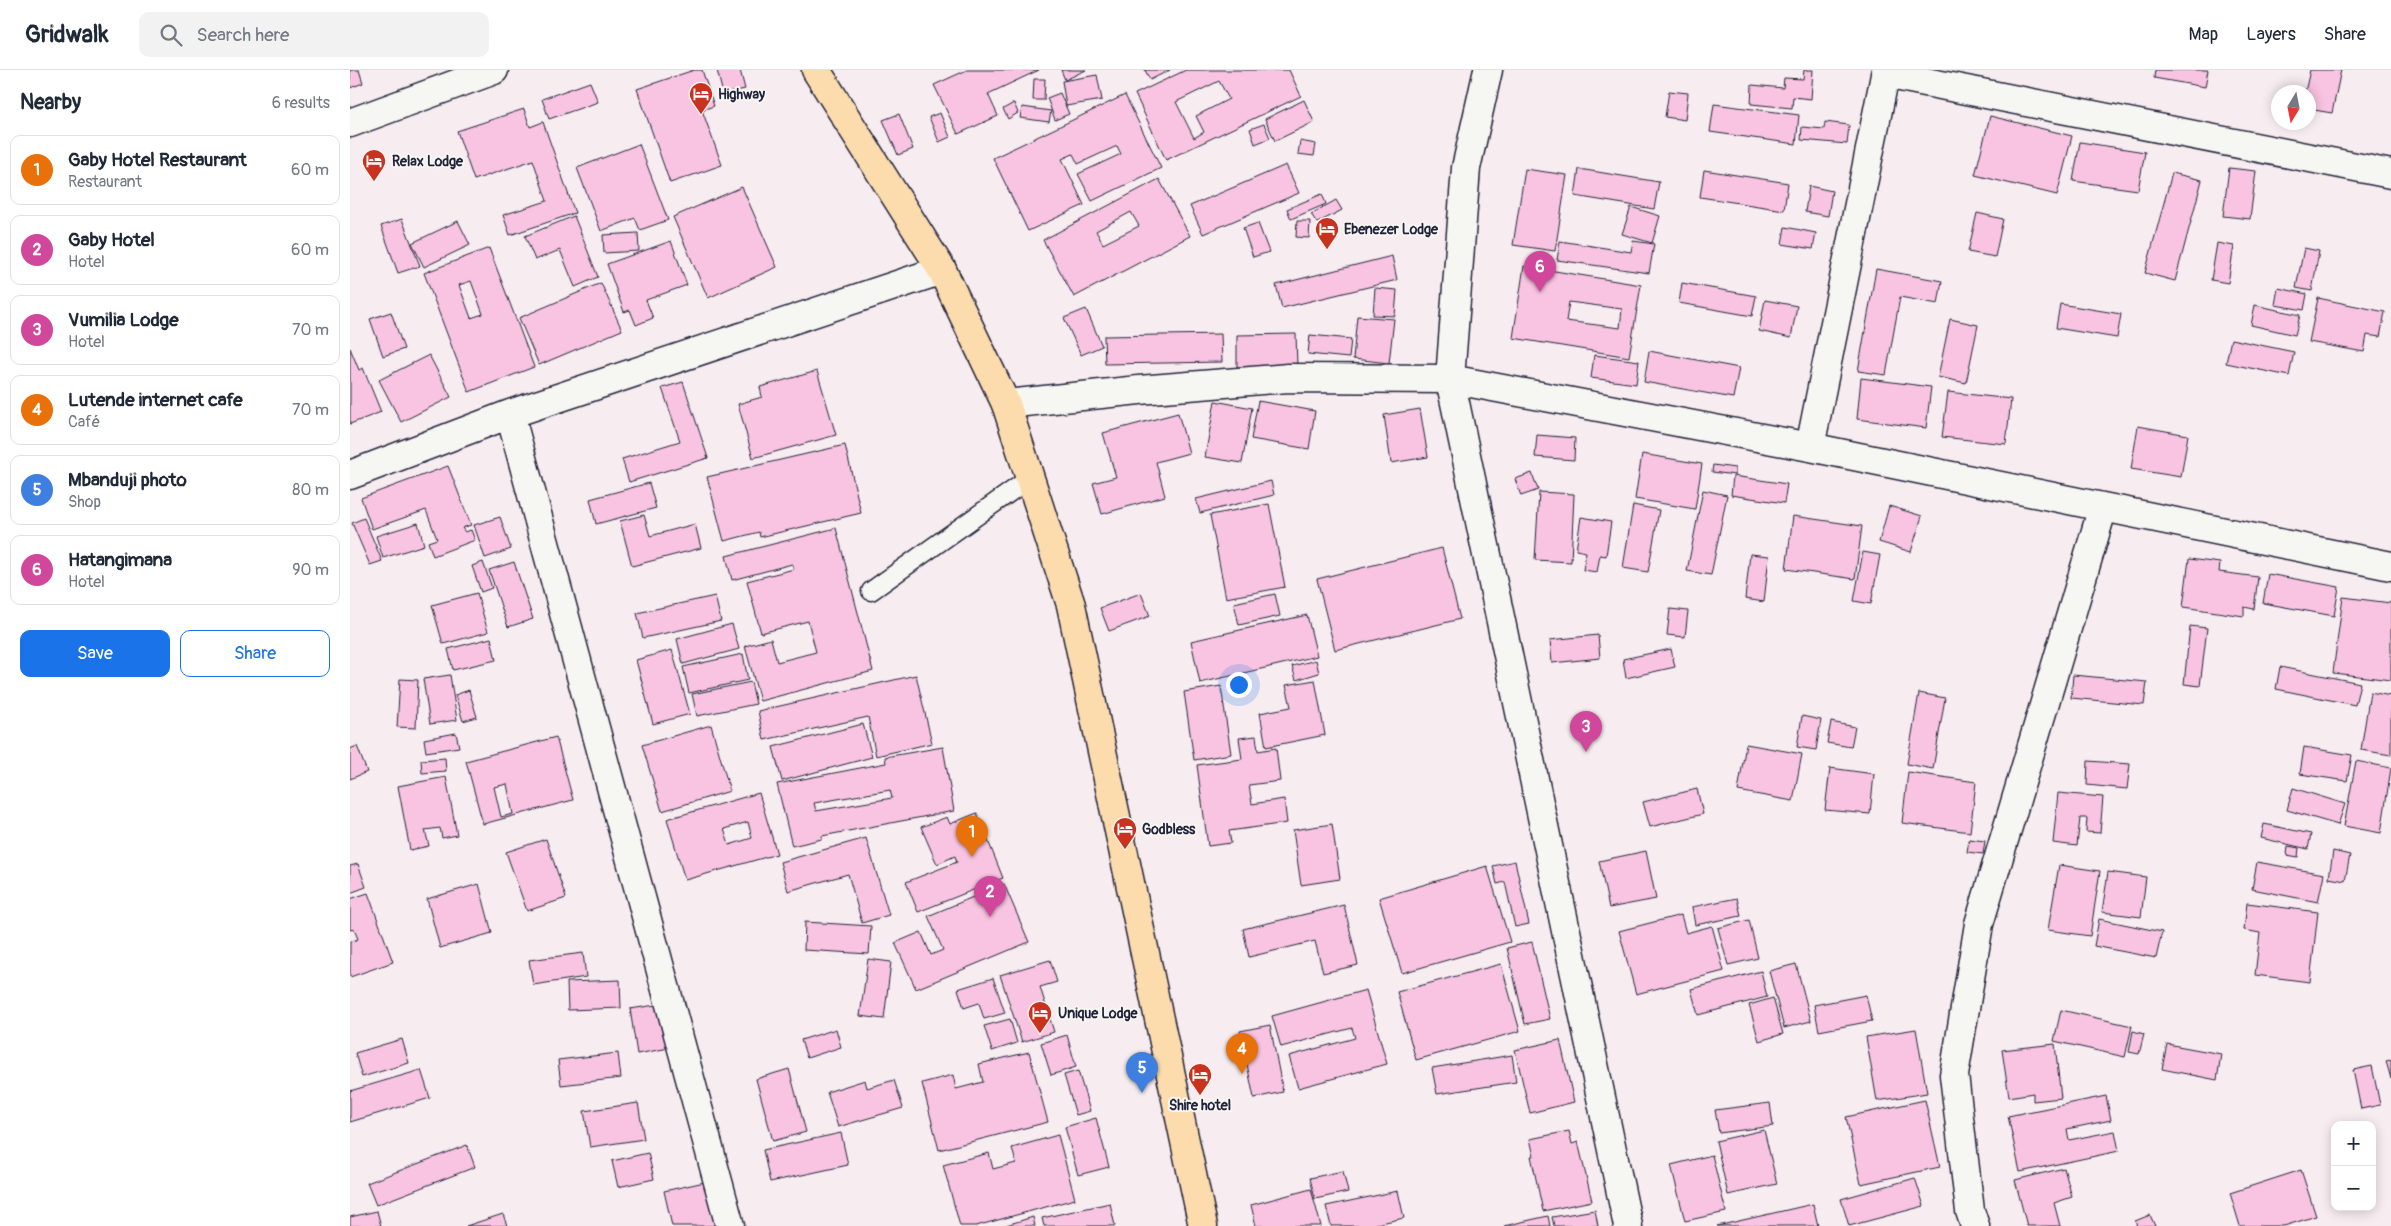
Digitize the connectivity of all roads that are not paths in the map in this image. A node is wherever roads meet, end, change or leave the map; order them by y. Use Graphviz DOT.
graph roads {
  1 [pos="494,70"];
  2 [pos="816,70"];
  3 [pos="1488,70"];
  4 [pos="1885,72"];
  5 [pos="350,123"];
  6 [pos="2391,174"];
  7 [pos="942,270"];
  8 [pos="1450,379"];
  9 [pos="1006,404"];
  10 [pos="510,414"];
  11 [pos="1810,447"];
  12 [pos="350,475"];
  13 [pos="1030,478"];
  14 [pos="2103,507"];
  15 [pos="2391,566"];
  16 [pos="871,591"];
  17 [pos="730,1226"];
  18 [pos="1203,1226"];
  19 [pos="1628,1226"];
  20 [pos="1975,1226"];
  1 -- 5 [label="street"];
  2 -- 7 [label="highway"];
  3 -- 8 [label="street"];
  4 -- 6 [label="street"];
  4 -- 11 [label="street"];
  7 -- 9 [label="highway"];
  7 -- 10 [label="street"];
  8 -- 9 [label="street"];
  8 -- 11 [label="street"];
  8 -- 19 [label="street"];
  9 -- 13 [label="highway"];
  10 -- 12 [label="street"];
  10 -- 17 [label="street"];
  11 -- 14 [label="street"];
  13 -- 16 [label="lane"];
  13 -- 18 [label="highway"];
  14 -- 15 [label="street"];
  14 -- 20 [label="street"];
}
